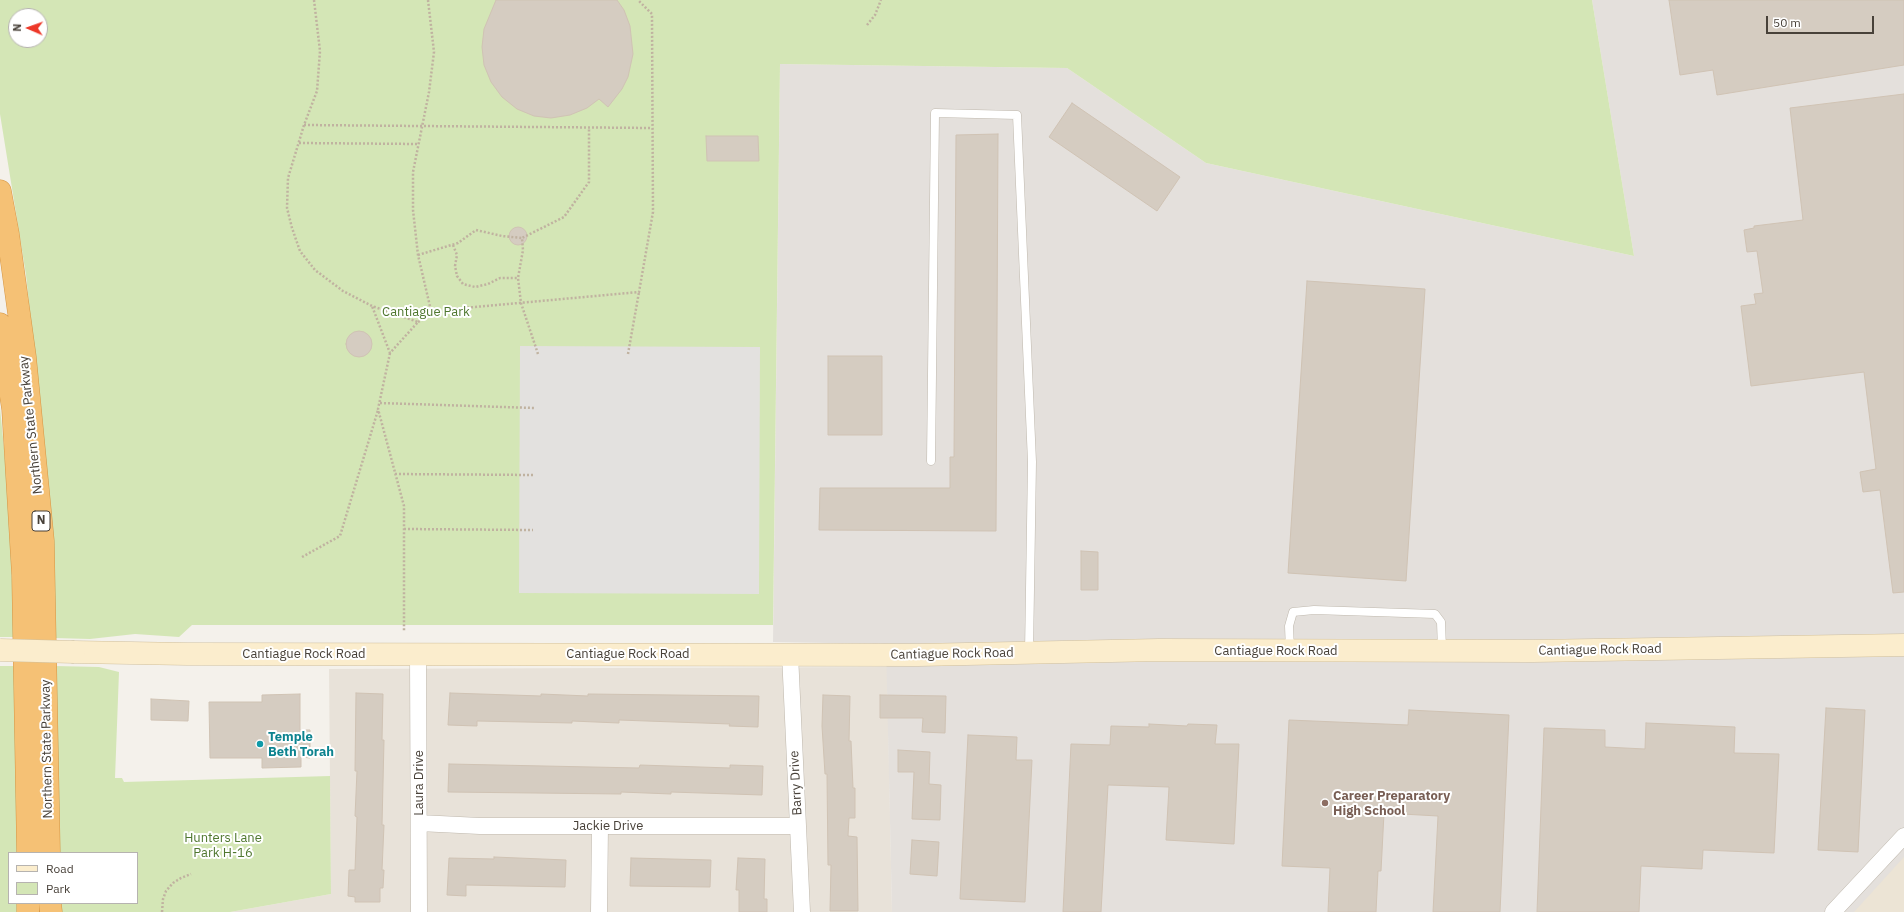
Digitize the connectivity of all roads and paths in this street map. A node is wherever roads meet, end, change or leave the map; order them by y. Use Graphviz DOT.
graph roads {
  1 [pos="314,0"];
  2 [pos="428,0"];
  3 [pos="638,0"];
  4 [pos="881,0"];
  5 [pos="867,25"];
  6 [pos="304,125"];
  7 [pos="421,127"];
  8 [pos="590,128"];
  9 [pos="652,128"];
  10 [pos="299,143"];
  11 [pos="418,144"];
  12 [pos="0,191"];
  13 [pos="522,238"];
  14 [pos="453,245"];
  15 [pos="418,255"];
  16 [pos="518,278"];
  17 [pos="639,292"];
  18 [pos="521,302"];
  19 [pos="372,306"];
  20 [pos="432,315"];
  21 [pos="418,322"];
  22 [pos="0,324"];
  23 [pos="390,353"];
  24 [pos="538,354"];
  25 [pos="628,354"];
  26 [pos="380,404"];
  27 [pos="534,408"];
  28 [pos="378,409"];
  29 [pos="931,461"];
  30 [pos="395,474"];
  31 [pos="533,475"];
  32 [pos="404,529"];
  33 [pos="533,530"];
  34 [pos="302,557"];
  35 [pos="404,632"];
  36 [pos="1904,645"];
  37 [pos="0,650"];
  38 [pos="1290,651"];
  39 [pos="1442,651"];
  40 [pos="1029,652"];
  41 [pos="418,653"];
  42 [pos="790,654"];
  43 [pos="419,823"];
  44 [pos="600,826"];
  45 [pos="798,826"];
  46 [pos="1904,836"];
  47 [pos="28,852"];
  48 [pos="49,852"];
  49 [pos="191,874"];
  50 [pos="162,912"];
  51 [pos="419,912"];
  52 [pos="599,912"];
  53 [pos="802,912"];
  54 [pos="1833,912"];
  1 -- 6 [label="path"];
  2 -- 7 [label="path"];
  3 -- 9 [label="path"];
  4 -- 5 [label="path"];
  6 -- 7 [label="path"];
  6 -- 10 [label="path"];
  7 -- 8 [label="path"];
  7 -- 11 [label="path"];
  8 -- 9 [label="path"];
  8 -- 13 [label="path"];
  9 -- 17 [label="path"];
  10 -- 11 [label="path"];
  10 -- 19 [label="path"];
  11 -- 15 [label="path"];
  12 -- 48 [label="highway, Northern State Parkway / N"];
  13 -- 14 [label="path"];
  13 -- 16 [label="path"];
  14 -- 15 [label="path"];
  14 -- 16 [label="path"];
  15 -- 20 [label="path"];
  16 -- 18 [label="path"];
  17 -- 18 [label="path"];
  17 -- 25 [label="path"];
  18 -- 20 [label="path"];
  18 -- 24 [label="path"];
  19 -- 21 [label="path"];
  19 -- 23 [label="path"];
  20 -- 21 [label="path"];
  21 -- 23 [label="path"];
  22 -- 47 [label="highway, Northern State Parkway / N"];
  23 -- 26 [label="path"];
  26 -- 27 [label="path"];
  26 -- 28 [label="path"];
  28 -- 30 [label="path"];
  28 -- 34 [label="path"];
  29 -- 40 [label="lane"];
  30 -- 31 [label="path"];
  30 -- 32 [label="path"];
  32 -- 33 [label="path"];
  32 -- 35 [label="path"];
  36 -- 39 [label="main road, Cantiague Rock Road"];
  37 -- 41 [label="main road, Cantiague Rock Road, bridge"];
  38 -- 39 [label="main road, Cantiague Rock Road"];
  38 -- 39 [label="lane"];
  38 -- 40 [label="main road, Cantiague Rock Road"];
  40 -- 42 [label="main road, Cantiague Rock Road"];
  41 -- 42 [label="main road, Cantiague Rock Road"];
  41 -- 43 [label="street, Laura Drive"];
  42 -- 45 [label="street, Barry Drive"];
  43 -- 44 [label="street, Jackie Drive"];
  43 -- 51 [label="street, Laura Drive"];
  44 -- 45 [label="street, Jackie Drive"];
  44 -- 52 [label="street"];
  45 -- 53 [label="street, Barry Drive"];
  46 -- 54 [label="street"];
  49 -- 50 [label="path"];
}
